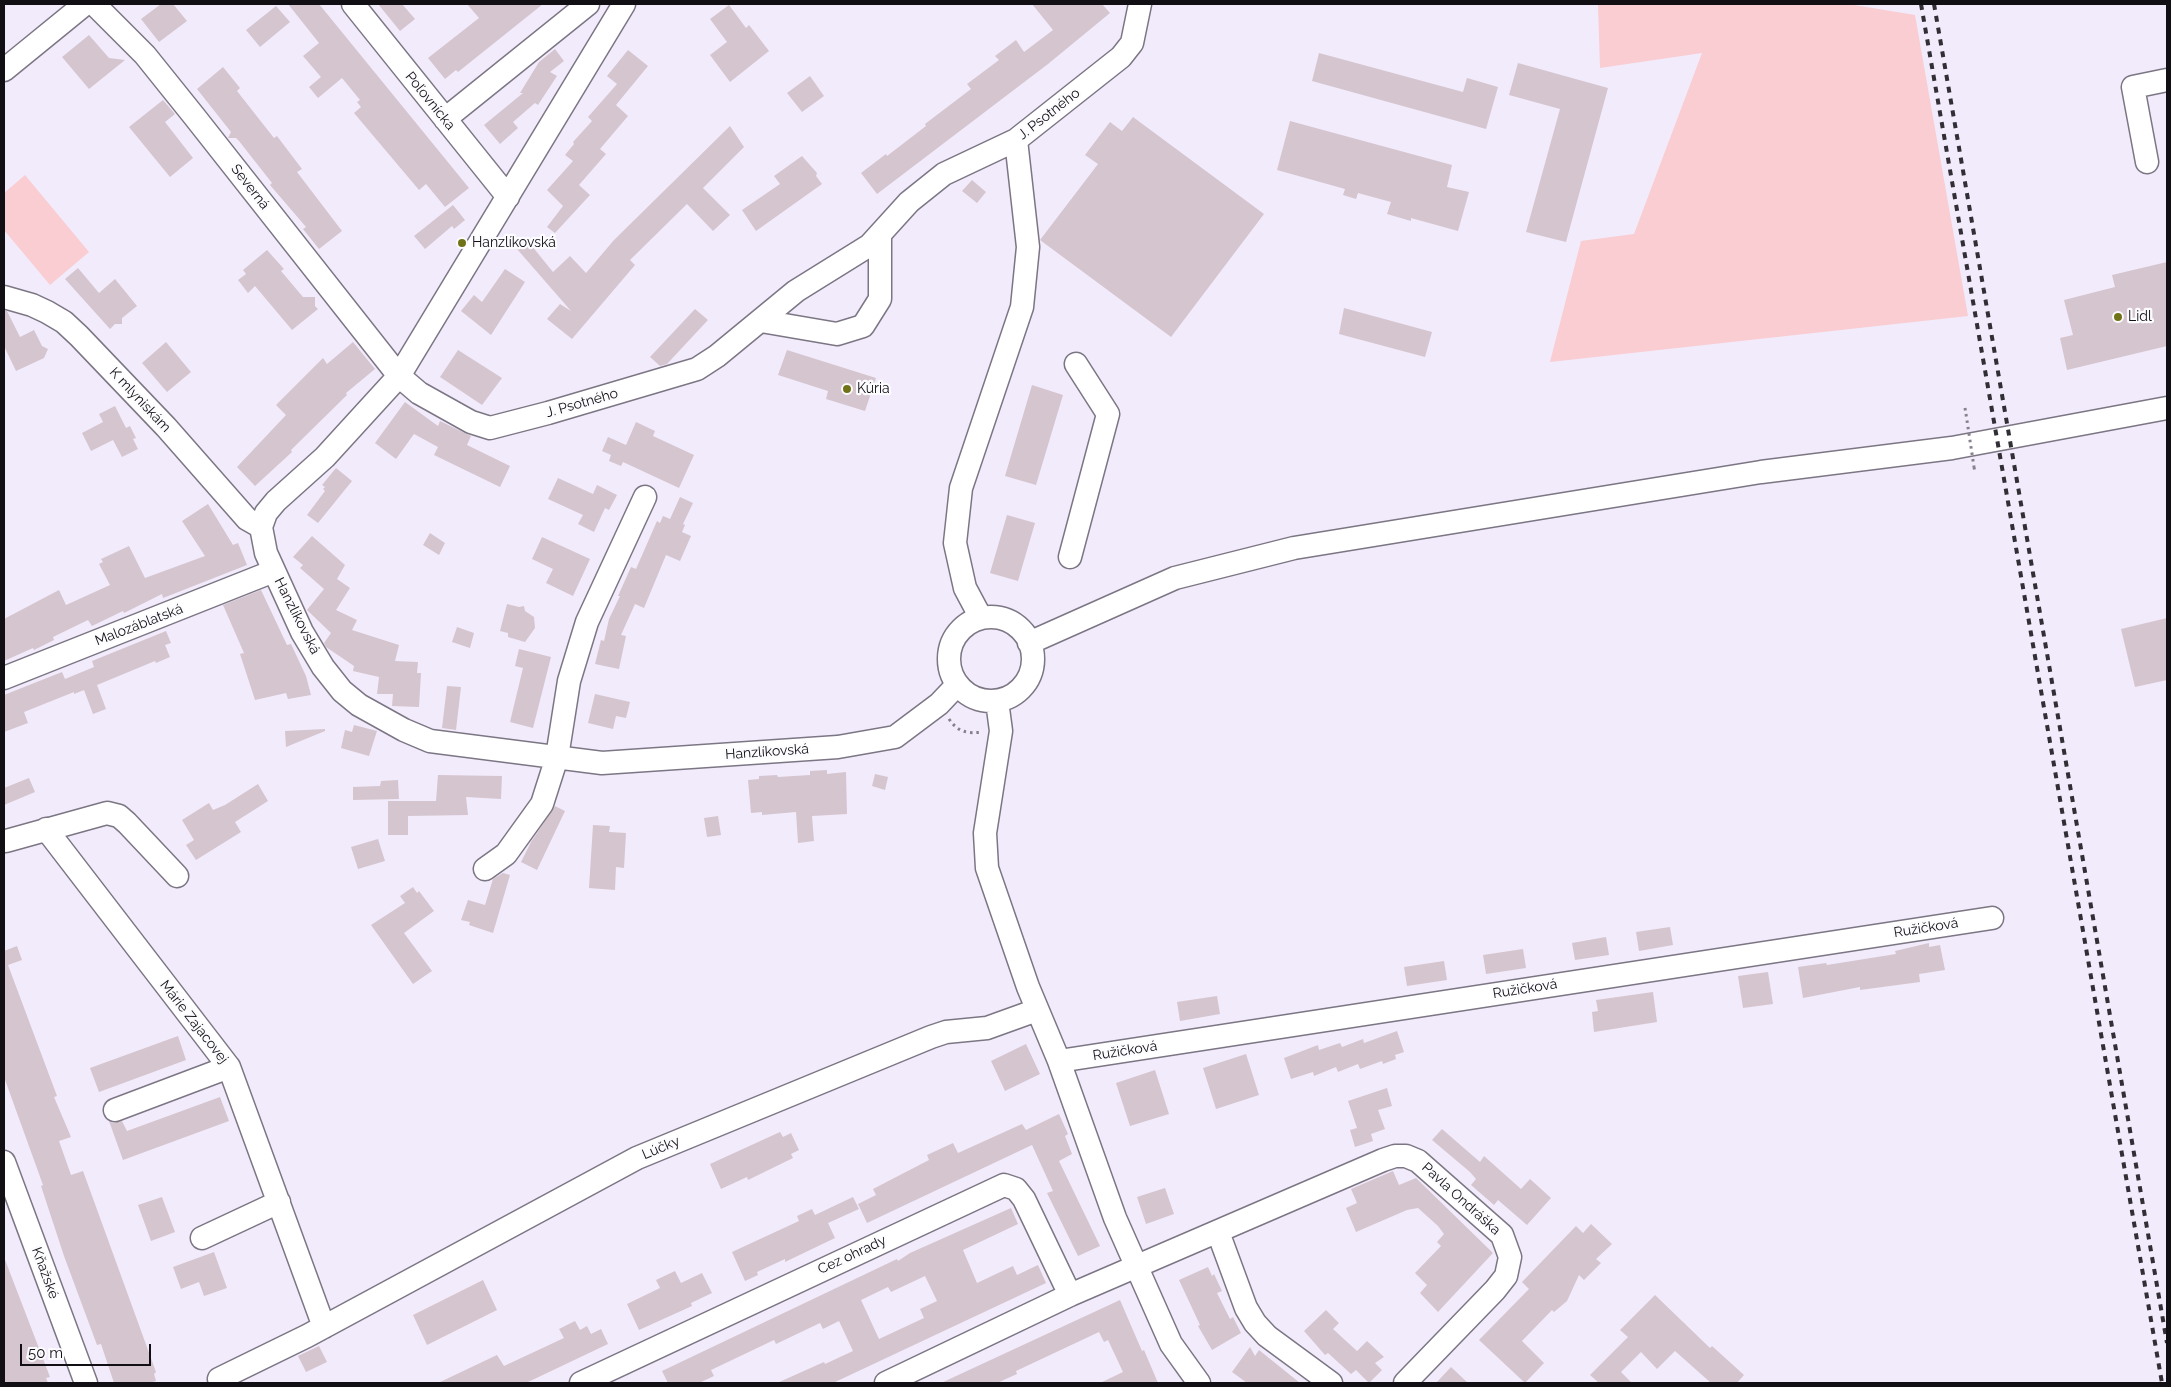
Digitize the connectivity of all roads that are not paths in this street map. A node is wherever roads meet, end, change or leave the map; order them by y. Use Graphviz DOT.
graph roads {
  1 [pos="85,4"];
  2 [pos="94,4"];
  3 [pos="353,4"];
  4 [pos="588,4"];
  5 [pos="624,4"];
  6 [pos="1140,4"];
  7 [pos="4,70"];
  8 [pos="2167,80"];
  9 [pos="445,119"];
  10 [pos="1016,140"];
  11 [pos="2147,162"];
  12 [pos="508,197"];
  13 [pos="880,234"];
  14 [pos="4,297"];
  15 [pos="761,320"];
  16 [pos="1076,364"];
  17 [pos="399,376"];
  18 [pos="2167,408"];
  19 [pos="643,496"];
  20 [pos="261,527"];
  21 [pos="1070,557"];
  22 [pos="274,572"];
  23 [pos="981,618"];
  24 [pos="1029,643"];
  25 [pos="4,678"];
  26 [pos="958,685"];
  27 [pos="997,701"];
  28 [pos="558,757"];
  29 [pos="46,829"];
  30 [pos="6,841"];
  31 [pos="485,869"];
  32 [pos="177,876"];
  33 [pos="1992,918"];
  34 [pos="1037,1010"];
  35 [pos="1059,1061"];
  36 [pos="229,1067"];
  37 [pos="115,1110"];
  38 [pos="4,1162"];
  39 [pos="279,1202"];
  40 [pos="1218,1232"];
  41 [pos="202,1238"];
  42 [pos="1136,1267"];
  43 [pos="1070,1295"];
  44 [pos="316,1331"];
  45 [pos="218,1379"];
  46 [pos="86,1383"];
  47 [pos="581,1383"];
  48 [pos="886,1383"];
  49 [pos="1199,1383"];
  50 [pos="1331,1383"];
  51 [pos="1405,1383"];
  1 -- 7 [label="street"];
  2 -- 17 [label="street, Severná"];
  3 -- 9 [label="street, Poľovnícka"];
  4 -- 9 [label="street"];
  5 -- 12 [label="street"];
  6 -- 10 [label="street, J. Psotného"];
  8 -- 11 [label="street"];
  9 -- 12 [label="street, Poľovnícka"];
  10 -- 13 [label="street, J. Psotného"];
  10 -- 23 [label="street"];
  12 -- 17 [label="street"];
  13 -- 15 [label="street, J. Psotného"];
  13 -- 15 [label="street"];
  14 -- 20 [label="street, K mlyniskám"];
  15 -- 17 [label="street, J. Psotného"];
  16 -- 21 [label="street"];
  17 -- 20 [label="street"];
  18 -- 24 [label="street"];
  19 -- 28 [label="street"];
  20 -- 22 [label="street, Hanzlíkovská"];
  22 -- 25 [label="street, Malozáblatská"];
  22 -- 28 [label="street, Hanzlíkovská"];
  23 -- 24 [label="street"];
  23 -- 26 [label="street"];
  24 -- 27 [label="street"];
  26 -- 27 [label="street"];
  26 -- 28 [label="street, Hanzlíkovská"];
  27 -- 34 [label="street"];
  28 -- 31 [label="street"];
  29 -- 30 [label="street"];
  29 -- 32 [label="street"];
  29 -- 36 [label="street, Márie Zajacovej"];
  33 -- 35 [label="street, Ružičková"];
  34 -- 35 [label="street"];
  34 -- 44 [label="street, Lúčky"];
  35 -- 42 [label="street"];
  36 -- 37 [label="street"];
  36 -- 39 [label="street, Márie Zajacovej"];
  38 -- 46 [label="street, Kňažské"];
  39 -- 41 [label="street"];
  39 -- 44 [label="street, Márie Zajacovej"];
  40 -- 42 [label="street, Pavla Ondráška"];
  40 -- 50 [label="street"];
  40 -- 51 [label="street, Pavla Ondráška"];
  42 -- 43 [label="street"];
  42 -- 49 [label="street"];
  43 -- 47 [label="street, Cez ohrady"];
  43 -- 48 [label="street"];
  44 -- 45 [label="street, Lúčky"];
}
